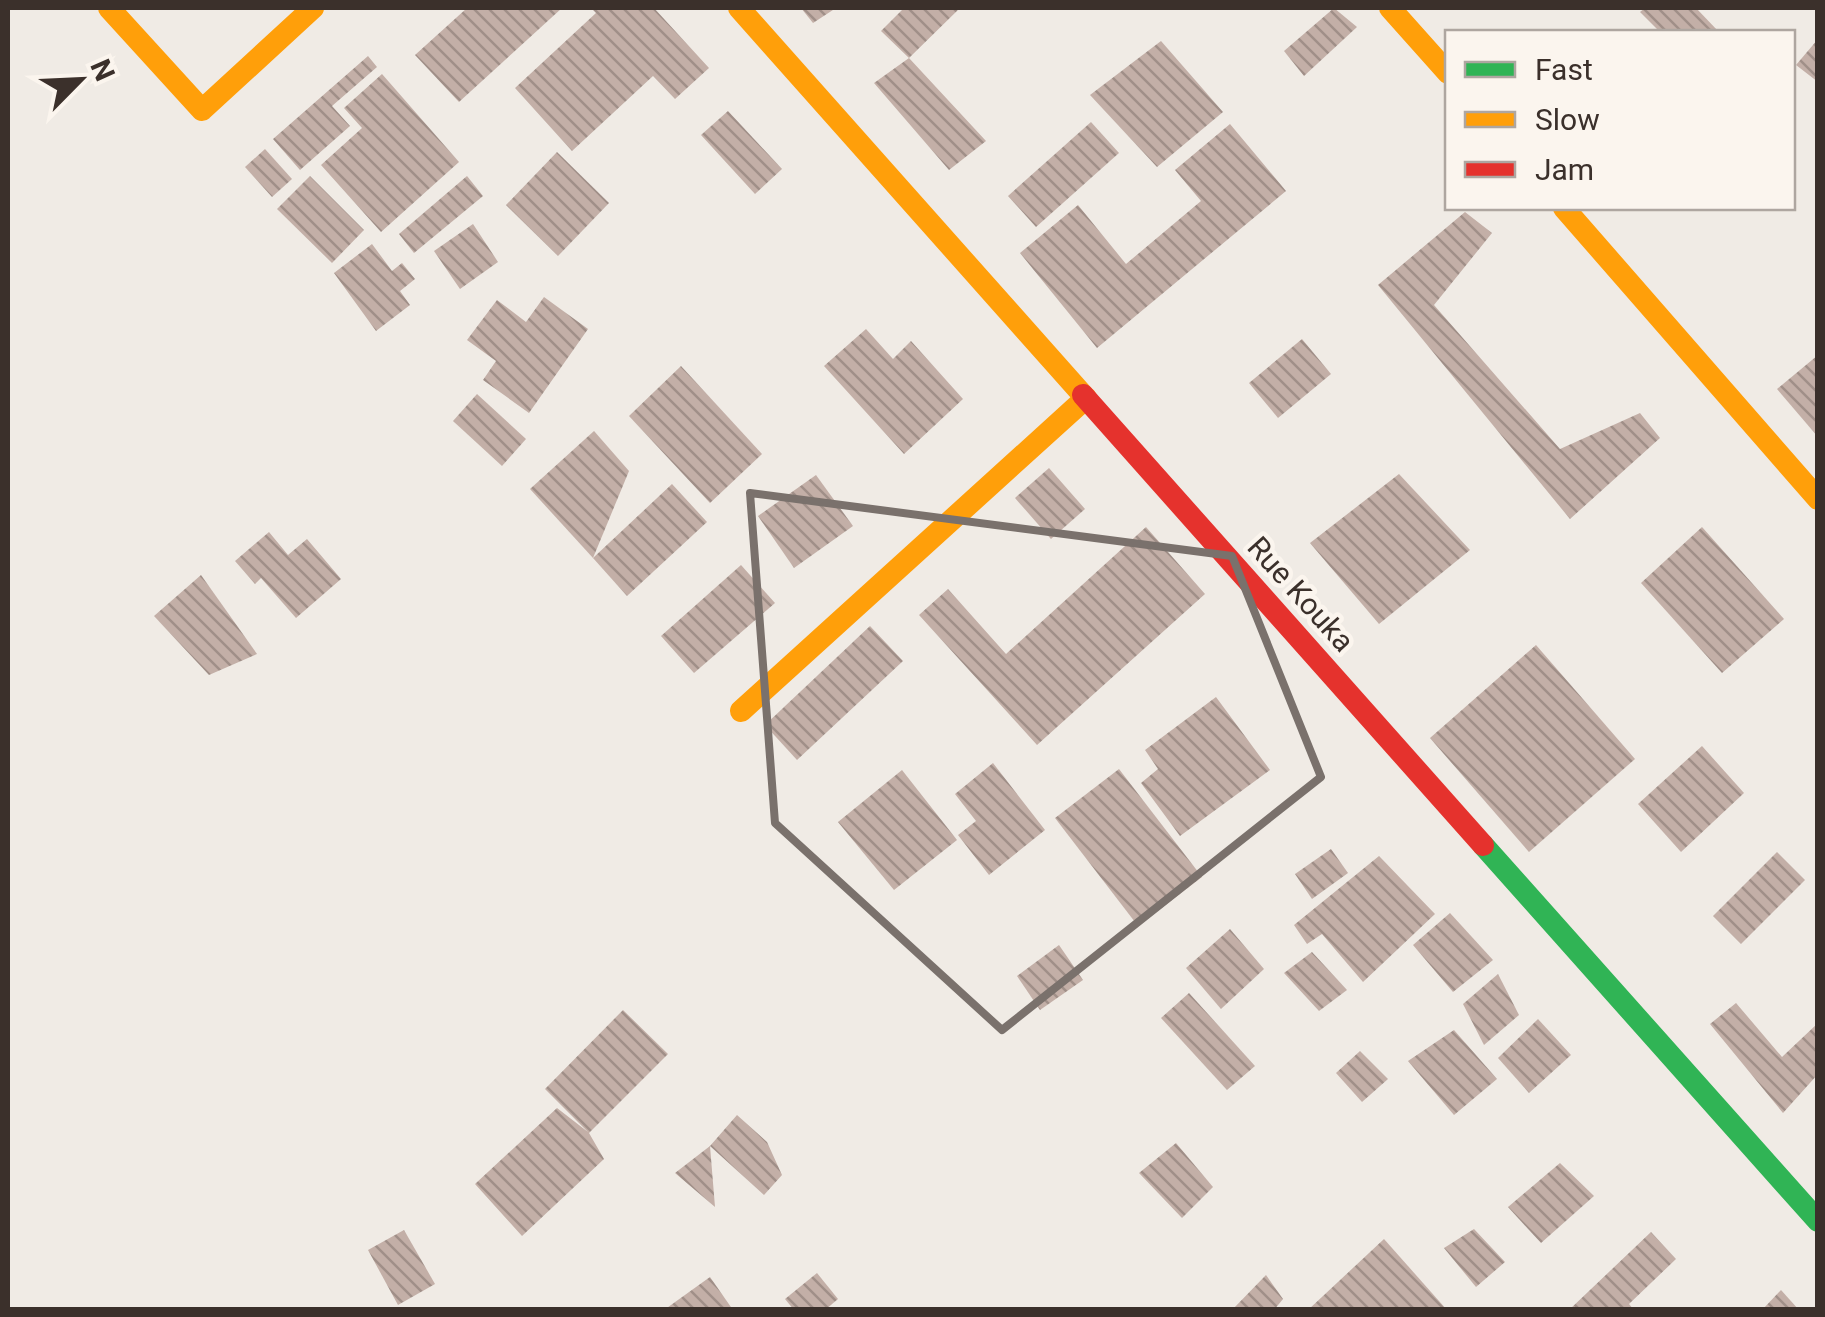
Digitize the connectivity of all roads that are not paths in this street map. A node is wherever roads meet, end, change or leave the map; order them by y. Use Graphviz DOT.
graph roads {
  1 [pos="109,8"];
  2 [pos="313,8"];
  3 [pos="739,8"];
  4 [pos="1390,8"];
  5 [pos="1445,70"];
  6 [pos="1566,210"];
  7 [pos="1086,398"];
  8 [pos="1818,499"];
  9 [pos="742,711"];
  10 [pos="1818,1222"];
  1 -- 2 [label="street"];
  3 -- 7 [label="street, Rue Kouka"];
  4 -- 5 [label="street"];
  6 -- 8 [label="street"];
  7 -- 9 [label="street"];
  7 -- 10 [label="street, Rue Kouka"];
}
